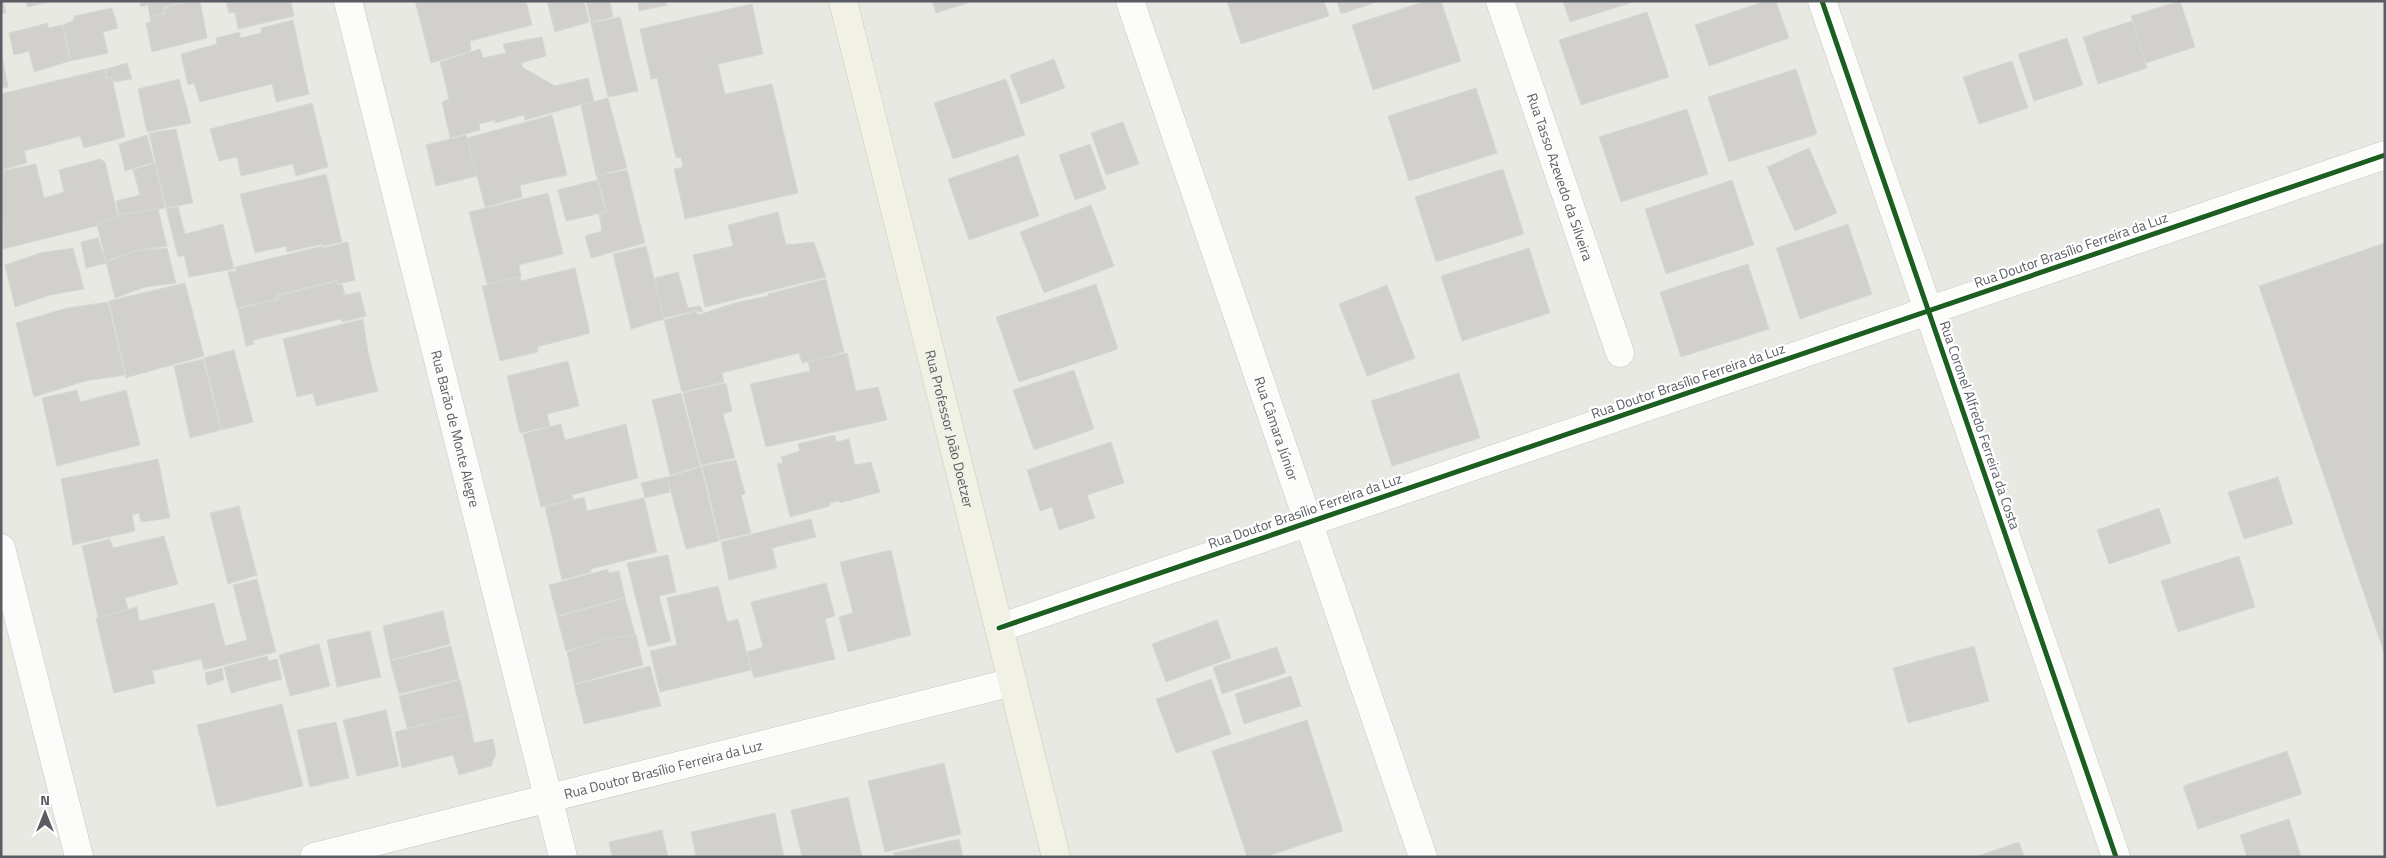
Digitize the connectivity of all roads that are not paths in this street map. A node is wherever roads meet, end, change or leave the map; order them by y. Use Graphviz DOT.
graph roads {
  1 [pos="348,1"];
  2 [pos="842,1"];
  3 [pos="1130,1"];
  4 [pos="1500,1"];
  5 [pos="1822,1"];
  6 [pos="2385,155"];
  7 [pos="1928,311"];
  8 [pos="1620,353"];
  9 [pos="1308,522"];
  10 [pos="1,548"];
  11 [pos="999,628"];
  12 [pos="1012,682"];
  13 [pos="548,798"];
  14 [pos="79,857"];
  15 [pos="314,857"];
  16 [pos="563,857"];
  17 [pos="1056,857"];
  18 [pos="1423,857"];
  19 [pos="2116,857"];
  1 -- 13 [label="street, Rua Barão de Monte Alegre"];
  2 -- 11 [label="main road, Rua Professor João Doetzer"];
  3 -- 9 [label="street, Rua Câmara Júnior"];
  4 -- 8 [label="street, Rua Tasso Azevedo da Silveira"];
  5 -- 7 [label="street, Rua Coronel Alfredo Ferreira da Costa"];
  6 -- 7 [label="street, Rua Doutor Brasílio Ferreira da Luz"];
  7 -- 9 [label="street, Rua Doutor Brasílio Ferreira da Luz"];
  7 -- 19 [label="street, Rua Coronel Alfredo Ferreira da Costa"];
  9 -- 11 [label="street, Rua Doutor Brasílio Ferreira da Luz"];
  9 -- 18 [label="street, Rua Câmara Júnior"];
  10 -- 14 [label="street"];
  11 -- 12 [label="main road, Rua Professor João Doetzer"];
  12 -- 13 [label="street, Rua Doutor Brasílio Ferreira da Luz"];
  12 -- 17 [label="main road, Rua Professor João Doetzer"];
  13 -- 15 [label="street, Rua Doutor Brasílio Ferreira da Luz"];
  13 -- 16 [label="street, Rua Barão de Monte Alegre"];
}
